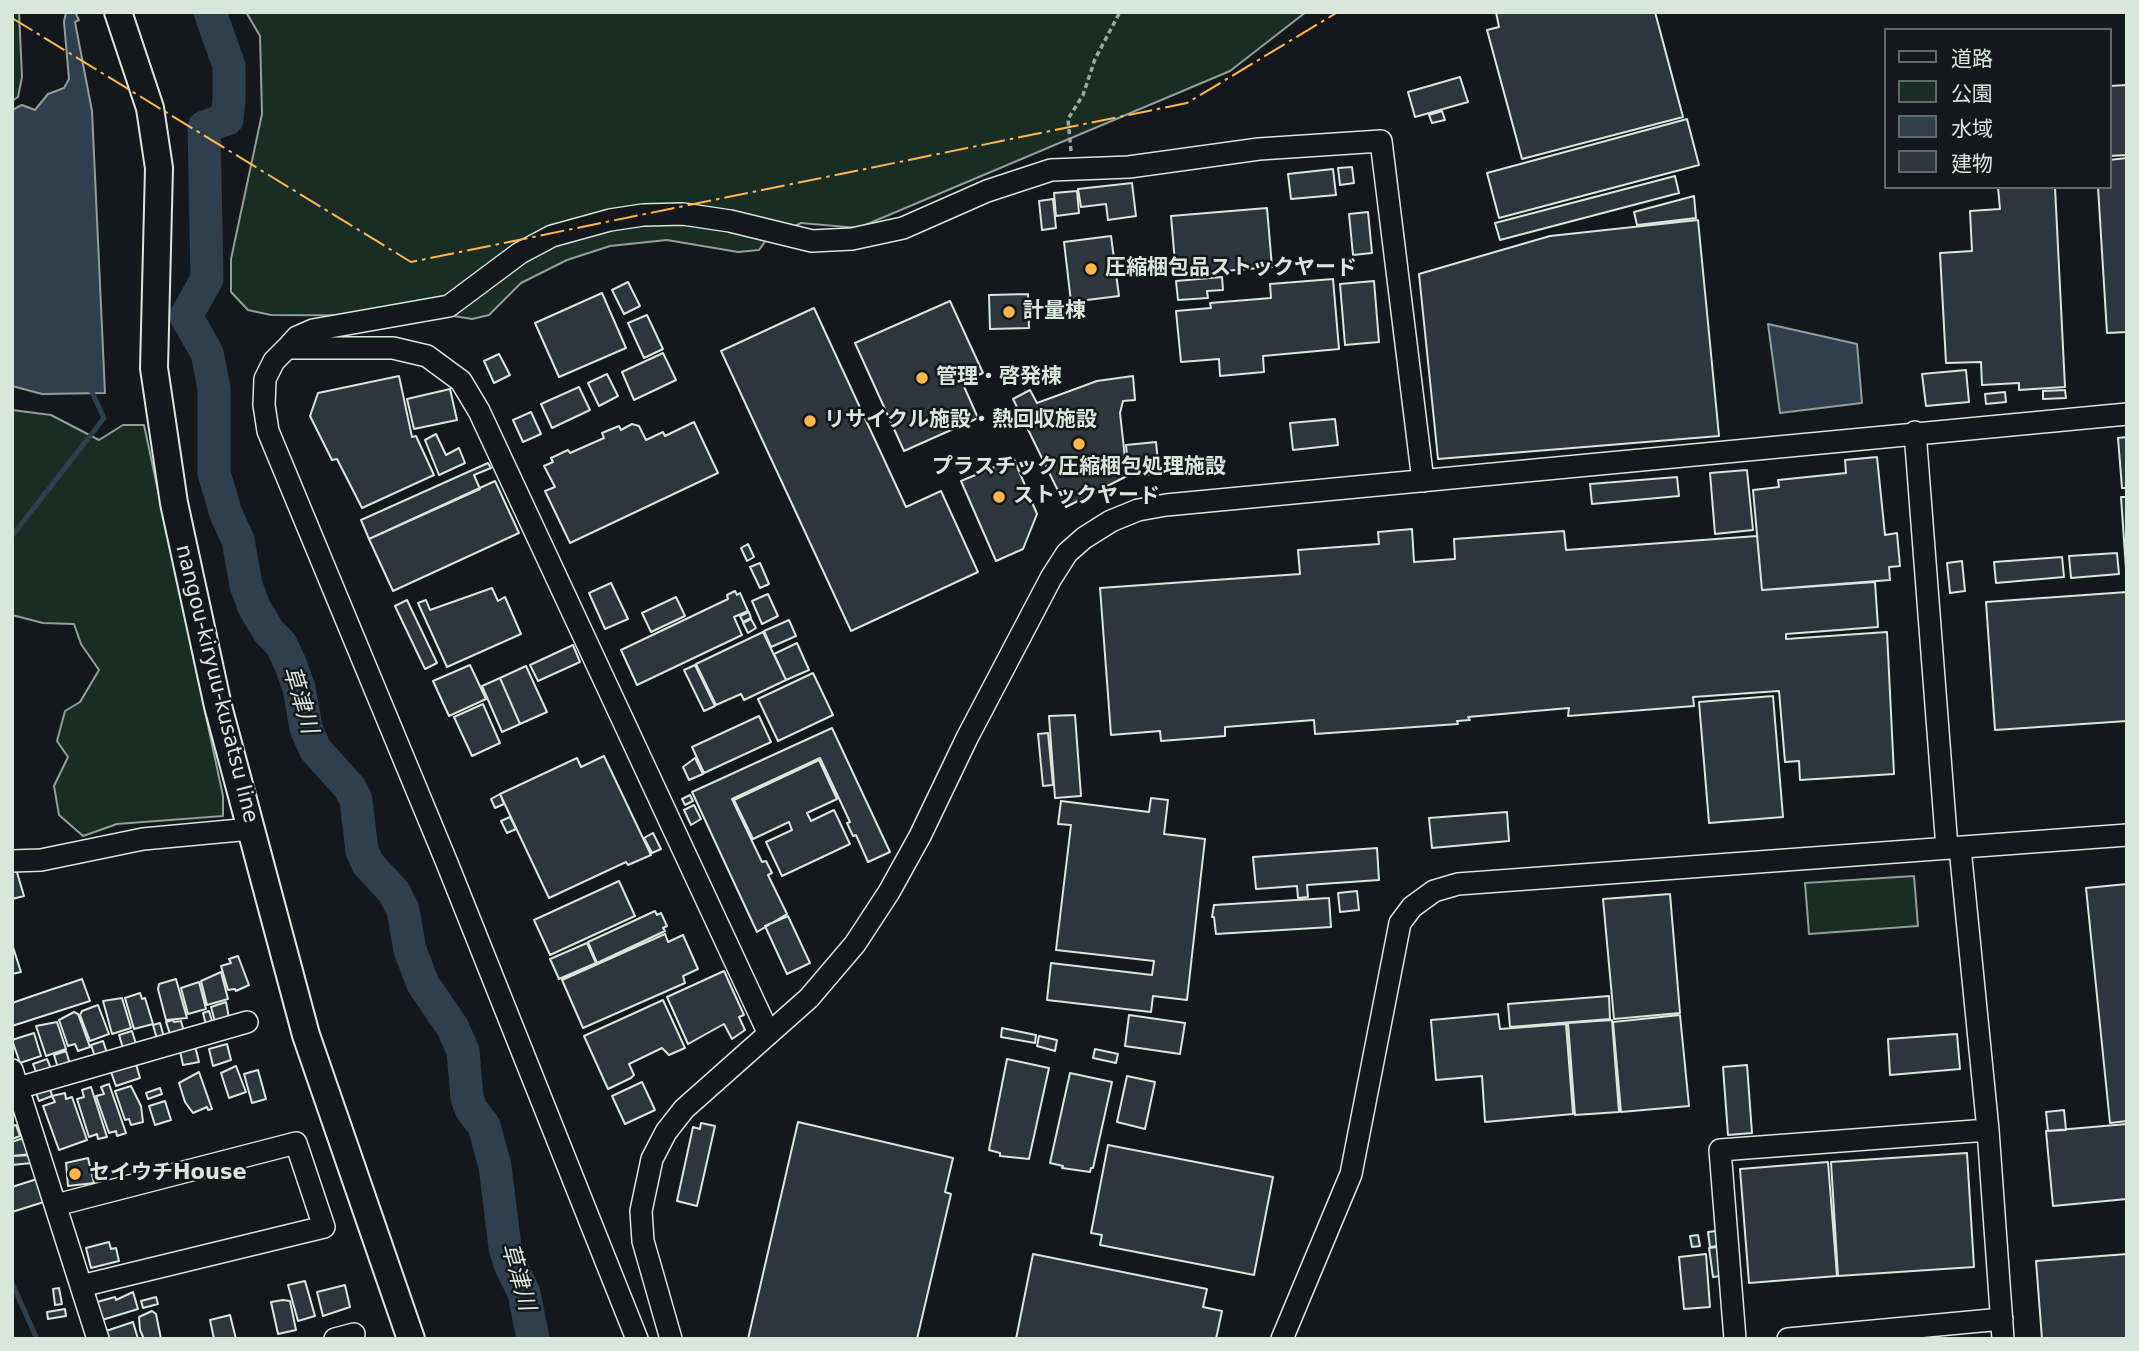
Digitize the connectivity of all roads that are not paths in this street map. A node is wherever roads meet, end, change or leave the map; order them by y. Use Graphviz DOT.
graph roads {
  1 [pos="118,12"];
  2 [pos="287,348"];
  3 [pos="2127,414"];
  4 [pos="1915,432"];
  5 [pos="1423,481"];
  6 [pos="251,829"];
  7 [pos="2127,835"];
  8 [pos="1953,848"];
  9 [pos="12,861"];
  10 [pos="247,1022"];
  11 [pos="768,1032"];
  12 [pos="15,1079"];
  13 [pos="1988,1130"];
  14 [pos="55,1205"];
  15 [pos="81,1286"];
  16 [pos="2002,1329"];
  17 [pos="99,1339"];
  18 [pos="411,1339"];
  19 [pos="637,1339"];
  20 [pos="671,1339"];
  21 [pos="1282,1339"];
  22 [pos="1735,1339"];
  23 [pos="1788,1339"];
  1 -- 6 [label="main road, nangou-kiryuu-kusatsu line"];
  2 -- 5 [label="street"];
  2 -- 11 [label="street"];
  2 -- 19 [label="street"];
  3 -- 4 [label="street"];
  4 -- 5 [label="street"];
  4 -- 8 [label="street"];
  5 -- 11 [label="street"];
  6 -- 9 [label="street"];
  6 -- 18 [label="main road, nangou-kiryuu-kusatsu line"];
  7 -- 8 [label="street"];
  8 -- 13 [label="street"];
  8 -- 21 [label="street"];
  10 -- 12 [label="street"];
  11 -- 20 [label="street"];
  12 -- 14 [label="street"];
  13 -- 16 [label="street"];
  13 -- 22 [label="street"];
  14 -- 15 [label="street"];
  14 -- 15 [label="street"];
  15 -- 17 [label="street"];
  16 -- 23 [label="street"];
}
